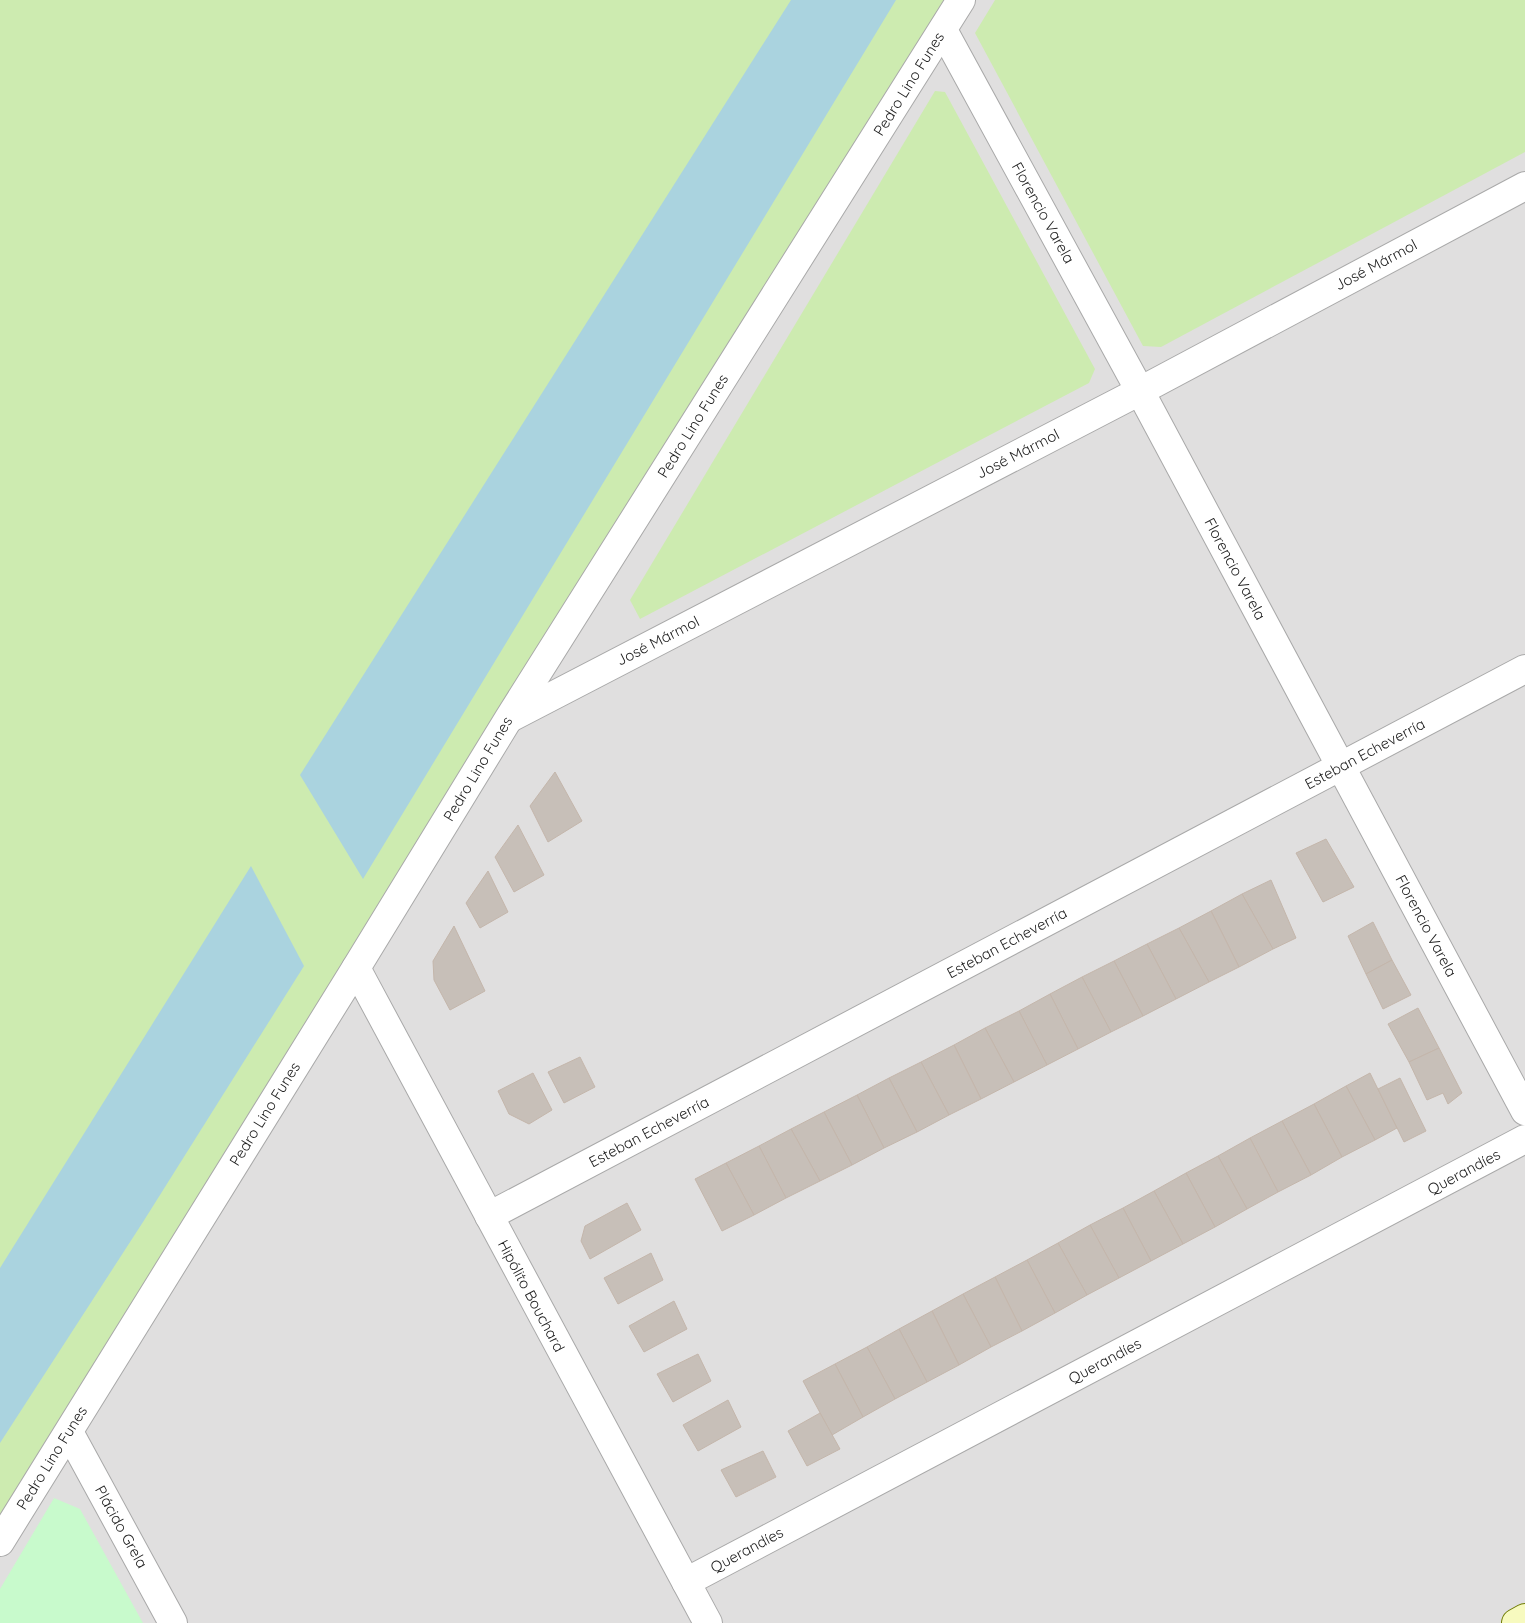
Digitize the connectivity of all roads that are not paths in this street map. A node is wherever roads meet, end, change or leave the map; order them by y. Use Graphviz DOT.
graph roads {
  1 [pos="961,0"];
  2 [pos="943,30"];
  3 [pos="1525,186"];
  4 [pos="1140,391"];
  5 [pos="1525,669"];
  6 [pos="509,718"];
  7 [pos="1341,767"];
  8 [pos="356,968"];
  9 [pos="1525,1111"];
  10 [pos="1525,1139"];
  11 [pos="489,1216"];
  12 [pos="68,1432"];
  13 [pos="0,1542"];
  14 [pos="686,1582"];
  15 [pos="1525,1618"];
  16 [pos="173,1623"];
  17 [pos="708,1623"];
  18 [pos="1516,1623"];
  1 -- 2 [label="street, Pedro Lino Funes"];
  2 -- 4 [label="street, Florencio Varela"];
  2 -- 6 [label="street, Pedro Lino Funes"];
  3 -- 4 [label="street, José Mármol"];
  4 -- 6 [label="street, José Mármol"];
  4 -- 7 [label="street, Florencio Varela"];
  5 -- 7 [label="street, Esteban Echeverría"];
  6 -- 8 [label="street, Pedro Lino Funes"];
  7 -- 9 [label="street, Florencio Varela"];
  7 -- 11 [label="street, Esteban Echeverría"];
  8 -- 11 [label="street, Hipólito Bouchard"];
  8 -- 12 [label="street, Pedro Lino Funes"];
  10 -- 14 [label="street, Querandíes"];
  11 -- 14 [label="street, Hipólito Bouchard"];
  12 -- 13 [label="street, Pedro Lino Funes"];
  12 -- 16 [label="street, Plácido Grela"];
  14 -- 17 [label="street, Hipólito Bouchard"];
  15 -- 18 [label="street"];
}
